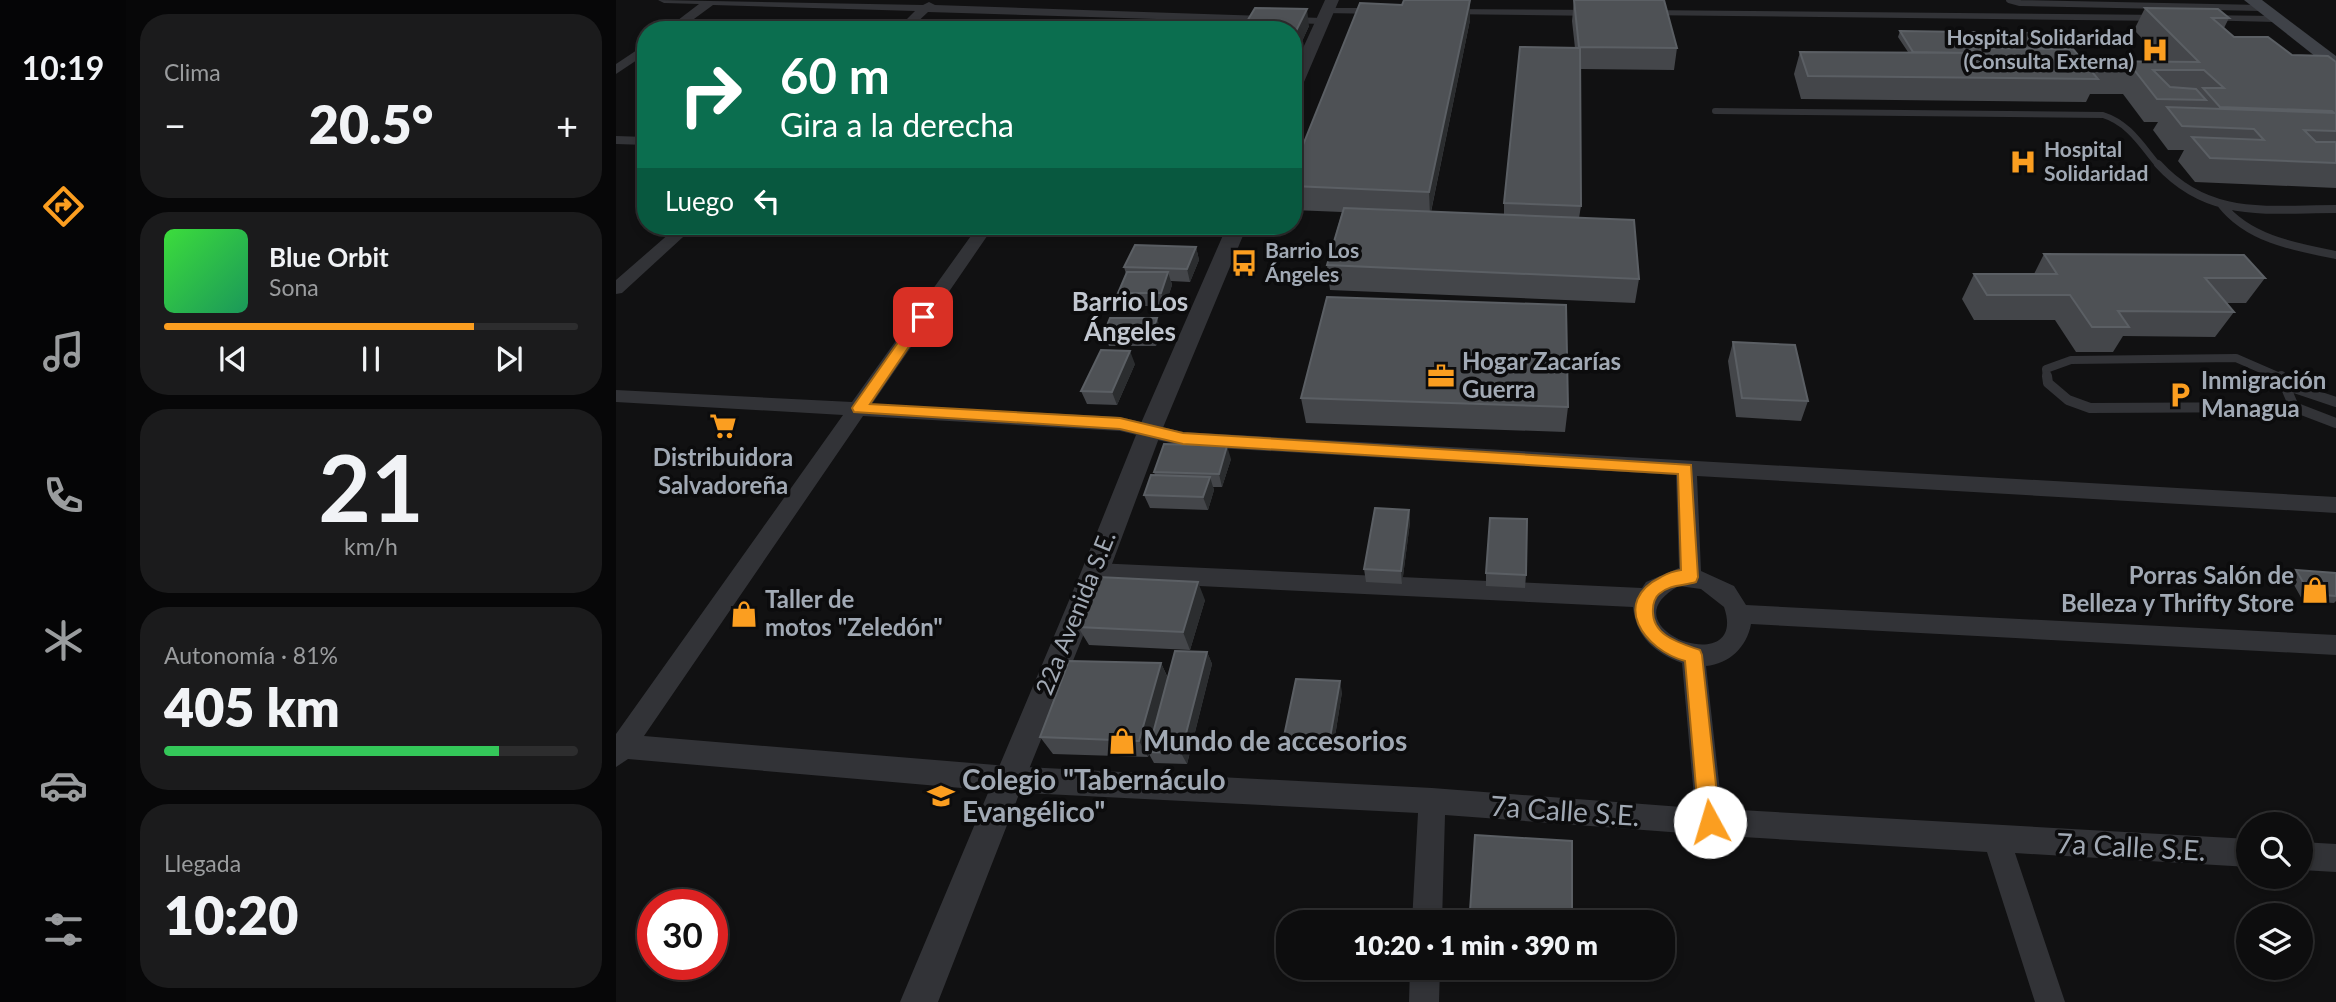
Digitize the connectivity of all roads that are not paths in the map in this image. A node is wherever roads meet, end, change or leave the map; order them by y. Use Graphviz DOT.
graph roads {
  1 [pos="664,0"];
  2 [pos="1143,0"];
  3 [pos="2009,0"];
  4 [pos="712,1"];
  5 [pos="930,4"];
  6 [pos="1498,6"];
  7 [pos="2263,9"];
  8 [pos="1327,11"];
  9 [pos="1392,11"];
  10 [pos="1431,12"];
  11 [pos="1608,13"];
  12 [pos="1622,13"];
  13 [pos="1134,14"];
  14 [pos="684,21"];
  15 [pos="912,21"];
  16 [pos="1129,21"];
  17 [pos="637,55"];
  18 [pos="2336,64"];
  19 [pos="1302,68"];
  20 [pos="616,70"];
  21 [pos="1715,111"];
  22 [pos="616,140"];
  23 [pos="637,141"];
  24 [pos="2221,204"];
  25 [pos="2336,209"];
  26 [pos="676,235"];
  27 [pos="980,235"];
  28 [pos="1233,235"];
  29 [pos="2336,255"];
  30 [pos="620,282"];
  31 [pos="2285,385"];
  32 [pos="616,396"];
  33 [pos="2336,402"];
  34 [pos="2294,407"];
  35 [pos="859,408"];
  36 [pos="2336,423"];
  37 [pos="1150,430"];
  38 [pos="1686,469"];
  39 [pos="2336,505"];
  40 [pos="1095,572"];
  41 [pos="1690,577"];
  42 [pos="1646,598"];
  43 [pos="1739,614"];
  44 [pos="2336,645"];
  45 [pos="1693,655"];
  46 [pos="618,750"];
  47 [pos="1007,779"];
  48 [pos="1432,802"];
  49 [pos="1710,822"];
  50 [pos="1997,840"];
  51 [pos="2236,852"];
  52 [pos="2313,857"];
  53 [pos="2336,858"];
  54 [pos="1428,910"];
  55 [pos="1425,980"];
  56 [pos="919,1002"];
  57 [pos="1424,1002"];
  58 [pos="2050,1002"];
  1 -- 4 [label="street"];
  2 -- 13 [label="street"];
  3 -- 7 [label="lane"];
  4 -- 5 [label="street"];
  4 -- 14 [label="street"];
  5 -- 13 [label="street"];
  5 -- 15 [label="street"];
  6 -- 10 [label="street"];
  6 -- 11 [label="street"];
  7 -- 12 [label="street"];
  7 -- 18 [label="main road"];
  8 -- 9 [label="street"];
  8 -- 13 [label="street"];
  8 -- 19 [label="street"];
  13 -- 16 [label="street"];
  17 -- 20 [label="street"];
  21 -- 24 [label="lane"];
  22 -- 23 [label="street"];
  24 -- 25 [label="lane"];
  24 -- 29 [label="lane"];
  26 -- 30 [label="street"];
  27 -- 35 [label="street"];
  28 -- 37 [label="street, 22a Avenida S.E."];
  31 -- 33 [label="lane"];
  31 -- 34 [label="lane"];
  31 -- 34 [label="lane"];
  32 -- 35 [label="street"];
  34 -- 36 [label="lane"];
  35 -- 37 [label="street"];
  35 -- 46 [label="street"];
  37 -- 38 [label="street"];
  37 -- 40 [label="street, 22a Avenida S.E."];
  38 -- 39 [label="street"];
  38 -- 41 [label="street"];
  40 -- 42 [label="street"];
  40 -- 47 [label="street, 22a Avenida S.E."];
  41 -- 42 [label="street"];
  41 -- 43 [label="street"];
  42 -- 45 [label="street"];
  43 -- 44 [label="street"];
  43 -- 45 [label="street"];
  45 -- 49 [label="street"];
  46 -- 47 [label="street, 7a Calle S.E."];
  47 -- 48 [label="street, 7a Calle S.E."];
  47 -- 56 [label="street, 22a Avenida S.E."];
  48 -- 49 [label="street, 7a Calle S.E."];
  48 -- 54 [label="street"];
  49 -- 50 [label="street, 7a Calle S.E."];
  50 -- 51 [label="street, 7a Calle S.E."];
  50 -- 58 [label="street"];
  52 -- 53 [label="street"];
  55 -- 57 [label="street"];
}
